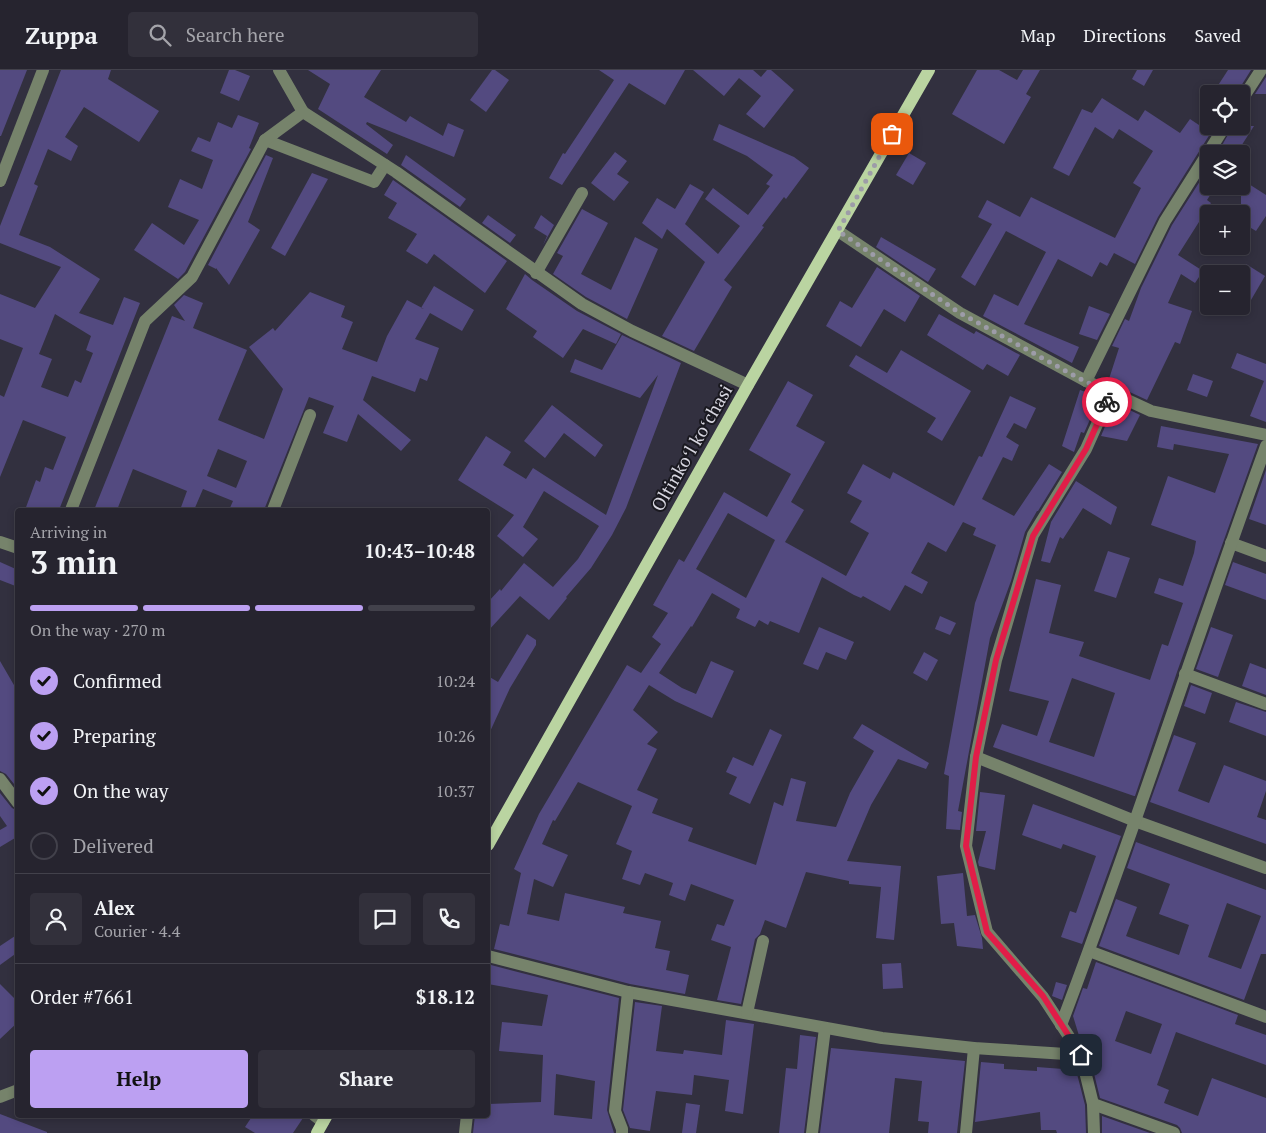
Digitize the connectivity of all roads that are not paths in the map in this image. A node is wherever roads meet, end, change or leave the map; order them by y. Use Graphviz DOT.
graph roads {
  1 [pos="43,70"];
  2 [pos="279,70"];
  3 [pos="929,70"];
  4 [pos="1261,70"];
  5 [pos="1250,87"];
  6 [pos="303,112"];
  7 [pos="1219,135"];
  8 [pos="265,140"];
  9 [pos="4,155"];
  10 [pos="385,165"];
  11 [pos="0,181"];
  12 [pos="582,193"];
  13 [pos="838,231"];
  14 [pos="536,273"];
  15 [pos="1086,382"];
  16 [pos="748,385"];
  17 [pos="1111,393"];
  18 [pos="310,415"];
  19 [pos="1266,435"];
  20 [pos="1266,446"];
  21 [pos="72,508"];
  22 [pos="275,508"];
  23 [pos="0,542"];
  24 [pos="1231,543"];
  25 [pos="15,547"];
  26 [pos="1266,556"];
  27 [pos="1185,674"];
  28 [pos="1266,704"];
  29 [pos="976,757"];
  30 [pos="0,779"];
  31 [pos="15,799"];
  32 [pos="1135,821"];
  33 [pos="490,840"];
  34 [pos="1266,868"];
  35 [pos="762,941"];
  36 [pos="1089,951"];
  37 [pos="490,957"];
  38 [pos="628,992"];
  39 [pos="747,1013"];
  40 [pos="1266,1017"];
  41 [pos="1062,1025"];
  42 [pos="825,1028"];
  43 [pos="974,1048"];
  44 [pos="1081,1055"];
  45 [pos="15,1091"];
  46 [pos="0,1097"];
  47 [pos="1093,1104"];
  48 [pos="467,1118"];
  49 [pos="466,1133"];
  50 [pos="622,1133"];
  51 [pos="812,1133"];
  52 [pos="966,1133"];
  53 [pos="1094,1133"];
  54 [pos="1174,1133"];
  1 -- 9 [label="street"];
  2 -- 6 [label="street"];
  3 -- 13 [label="main road, Oltinkoʻl koʻchasi"];
  4 -- 5 [label="street"];
  6 -- 8 [label="street"];
  6 -- 10 [label="street"];
  7 -- 15 [label="street"];
  8 -- 10 [label="street"];
  8 -- 21 [label="street"];
  9 -- 11 [label="street"];
  10 -- 14 [label="street"];
  12 -- 14 [label="street"];
  13 -- 15 [label="street"];
  13 -- 16 [label="main road, Oltinkoʻl koʻchasi"];
  14 -- 16 [label="street"];
  15 -- 17 [label="street"];
  16 -- 33 [label="main road, Oltinkoʻl koʻchasi"];
  17 -- 19 [label="street"];
  17 -- 29 [label="street"];
  18 -- 22 [label="street"];
  20 -- 24 [label="street"];
  23 -- 25 [label="street"];
  24 -- 26 [label="street"];
  24 -- 27 [label="street"];
  27 -- 28 [label="street"];
  27 -- 32 [label="street"];
  29 -- 32 [label="street"];
  29 -- 41 [label="street"];
  30 -- 31 [label="street"];
  32 -- 34 [label="street"];
  32 -- 36 [label="street"];
  35 -- 39 [label="street"];
  36 -- 40 [label="street"];
  36 -- 41 [label="street"];
  37 -- 38 [label="street"];
  38 -- 39 [label="street"];
  38 -- 50 [label="street"];
  39 -- 42 [label="street"];
  41 -- 44 [label="street"];
  42 -- 43 [label="street"];
  42 -- 51 [label="street"];
  43 -- 44 [label="street"];
  43 -- 52 [label="street"];
  44 -- 47 [label="street"];
  45 -- 46 [label="street"];
  47 -- 53 [label="street"];
  47 -- 54 [label="street"];
  48 -- 49 [label="street"];
}
